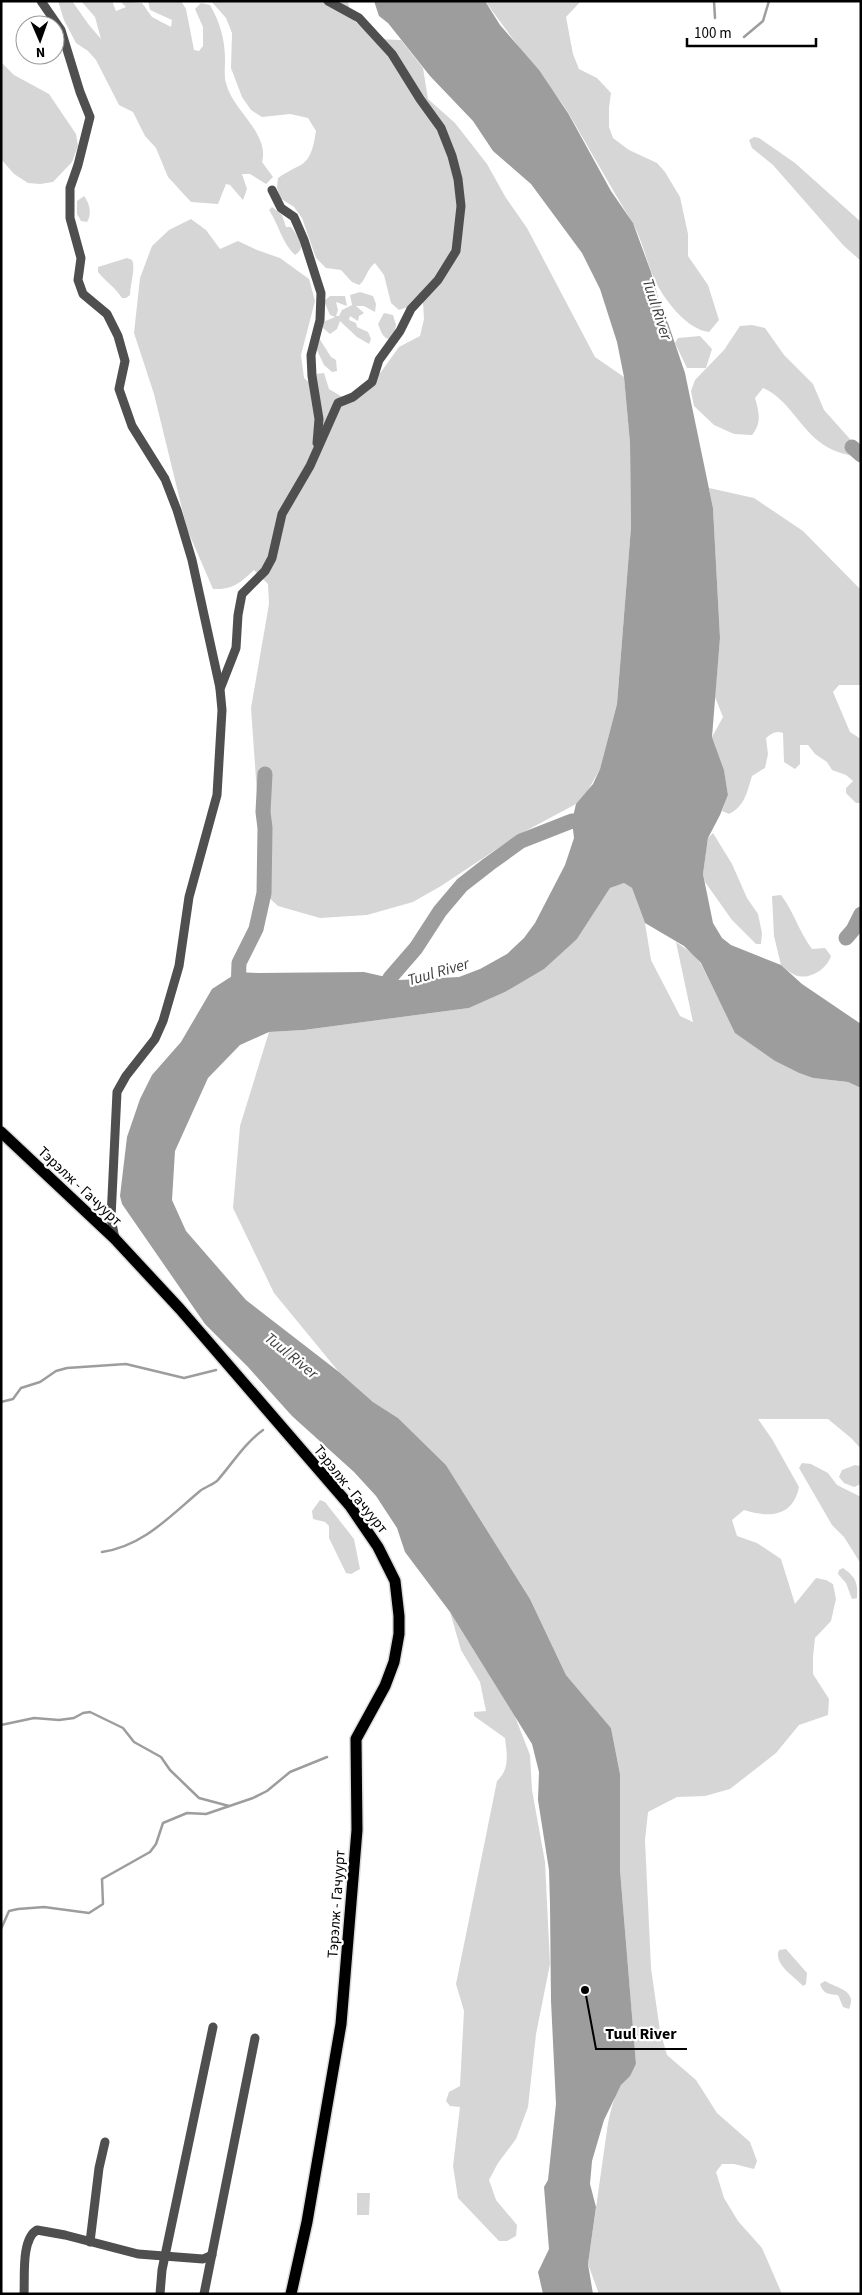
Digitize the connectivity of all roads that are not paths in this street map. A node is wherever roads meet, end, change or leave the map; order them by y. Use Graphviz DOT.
graph roads {
  1 [pos="41,1"];
  2 [pos="328,1"];
  3 [pos="272,190"];
  4 [pos="317,449"];
  5 [pos="220,689"];
  6 [pos="1,1132"];
  7 [pos="115,1239"];
  8 [pos="213,2027"];
  9 [pos="254,2038"];
  10 [pos="105,2142"];
  11 [pos="90,2242"];
  12 [pos="212,2255"];
  13 [pos="165,2256"];
  14 [pos="24,2294"];
  15 [pos="160,2294"];
  16 [pos="204,2294"];
  17 [pos="291,2294"];
  1 -- 5 [label="street"];
  2 -- 4 [label="street"];
  3 -- 4 [label="street"];
  4 -- 5 [label="street"];
  5 -- 7 [label="street"];
  6 -- 7 [label="main road, Тэрэлж - Гачуурт"];
  7 -- 17 [label="main road, Тэрэлж - Гачуурт"];
  8 -- 13 [label="street"];
  9 -- 12 [label="street"];
  10 -- 11 [label="street"];
  11 -- 13 [label="street"];
  11 -- 14 [label="street"];
  12 -- 13 [label="street"];
  12 -- 16 [label="street"];
  13 -- 15 [label="street"];
}
